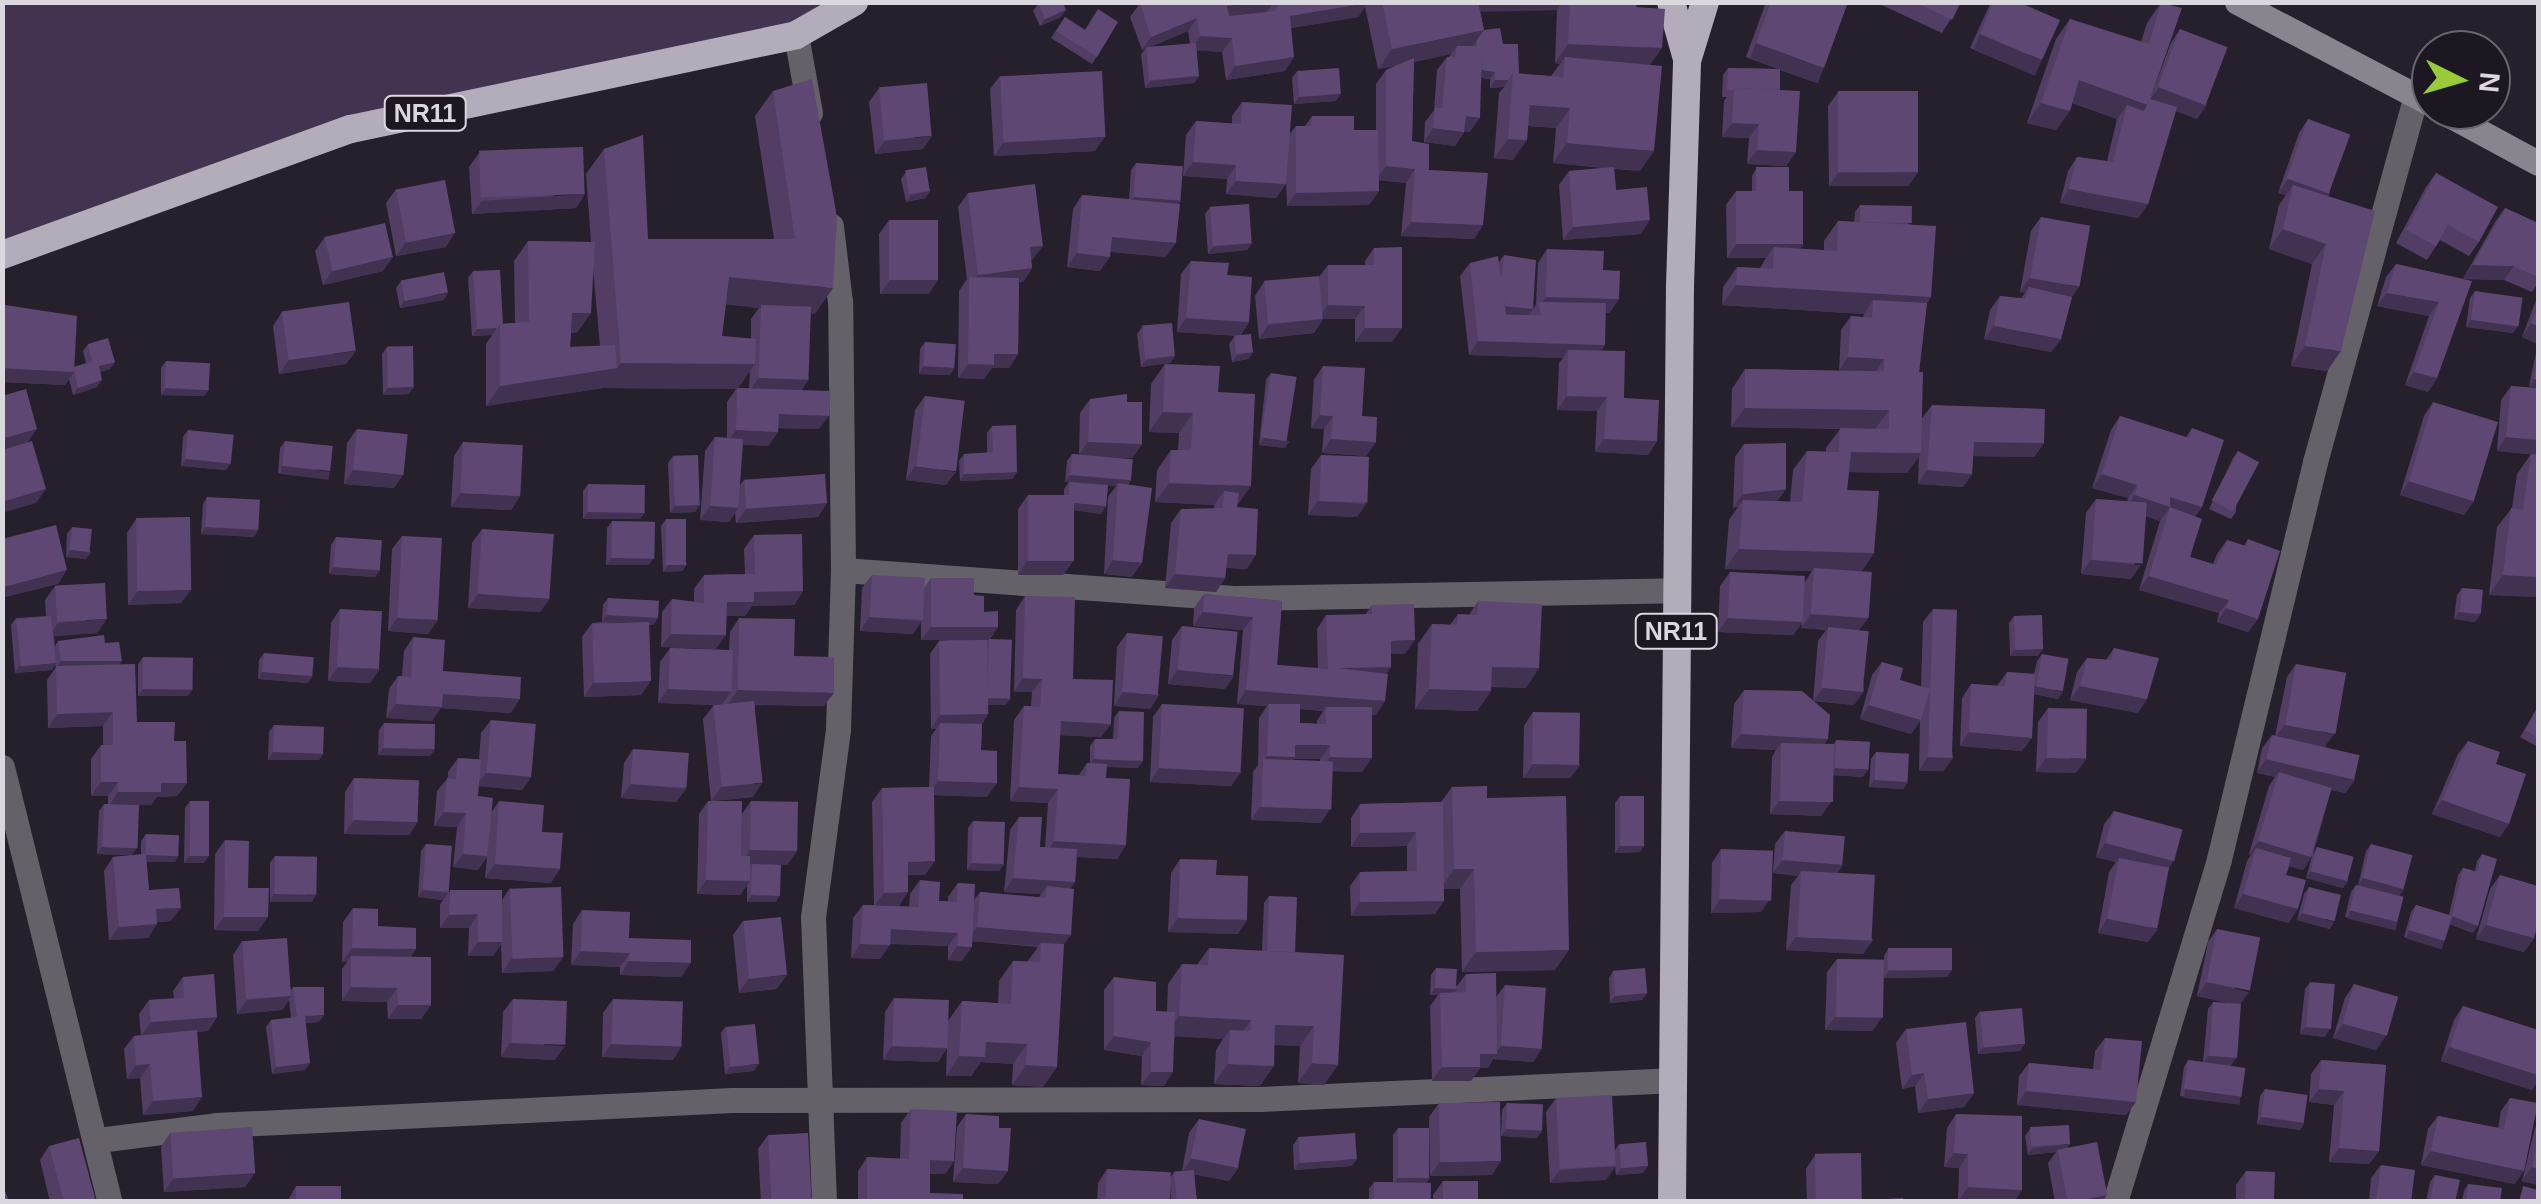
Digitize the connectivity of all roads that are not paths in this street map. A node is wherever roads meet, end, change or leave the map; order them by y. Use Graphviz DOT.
graph roads {
  1 [pos="854,2"];
  2 [pos="1671,2"];
  3 [pos="1706,2"];
  4 [pos="2236,2"];
  5 [pos="796,35"];
  6 [pos="1688,60"];
  7 [pos="2411,93"];
  8 [pos="2414,130"];
  9 [pos="2477,130"];
  10 [pos="816,140"];
  11 [pos="2538,163"];
  12 [pos="829,206"];
  13 [pos="2,255"];
  14 [pos="843,570"];
  15 [pos="1676,590"];
  16 [pos="2,767"];
  17 [pos="15,875"];
  18 [pos="1671,1080"];
  19 [pos="822,1101"];
  20 [pos="98,1140"];
  21 [pos="110,1202"];
  22 [pos="824,1202"];
  23 [pos="1672,1202"];
  24 [pos="2115,1202"];
  1 -- 5 [label="highway, NR11"];
  2 -- 6 [label="highway, NR11"];
  3 -- 6 [label="highway, NR11"];
  4 -- 7 [label="main road"];
  5 -- 10 [label="street"];
  5 -- 13 [label="highway, NR11"];
  6 -- 15 [label="highway, NR11"];
  8 -- 24 [label="street"];
  9 -- 11 [label="main road"];
  12 -- 14 [label="street"];
  14 -- 15 [label="street"];
  14 -- 19 [label="street"];
  15 -- 18 [label="highway, NR11"];
  16 -- 17 [label="street"];
  17 -- 20 [label="street"];
  18 -- 19 [label="street"];
  18 -- 23 [label="highway, NR11"];
  19 -- 20 [label="street"];
  19 -- 22 [label="street"];
  20 -- 21 [label="street"];
}
